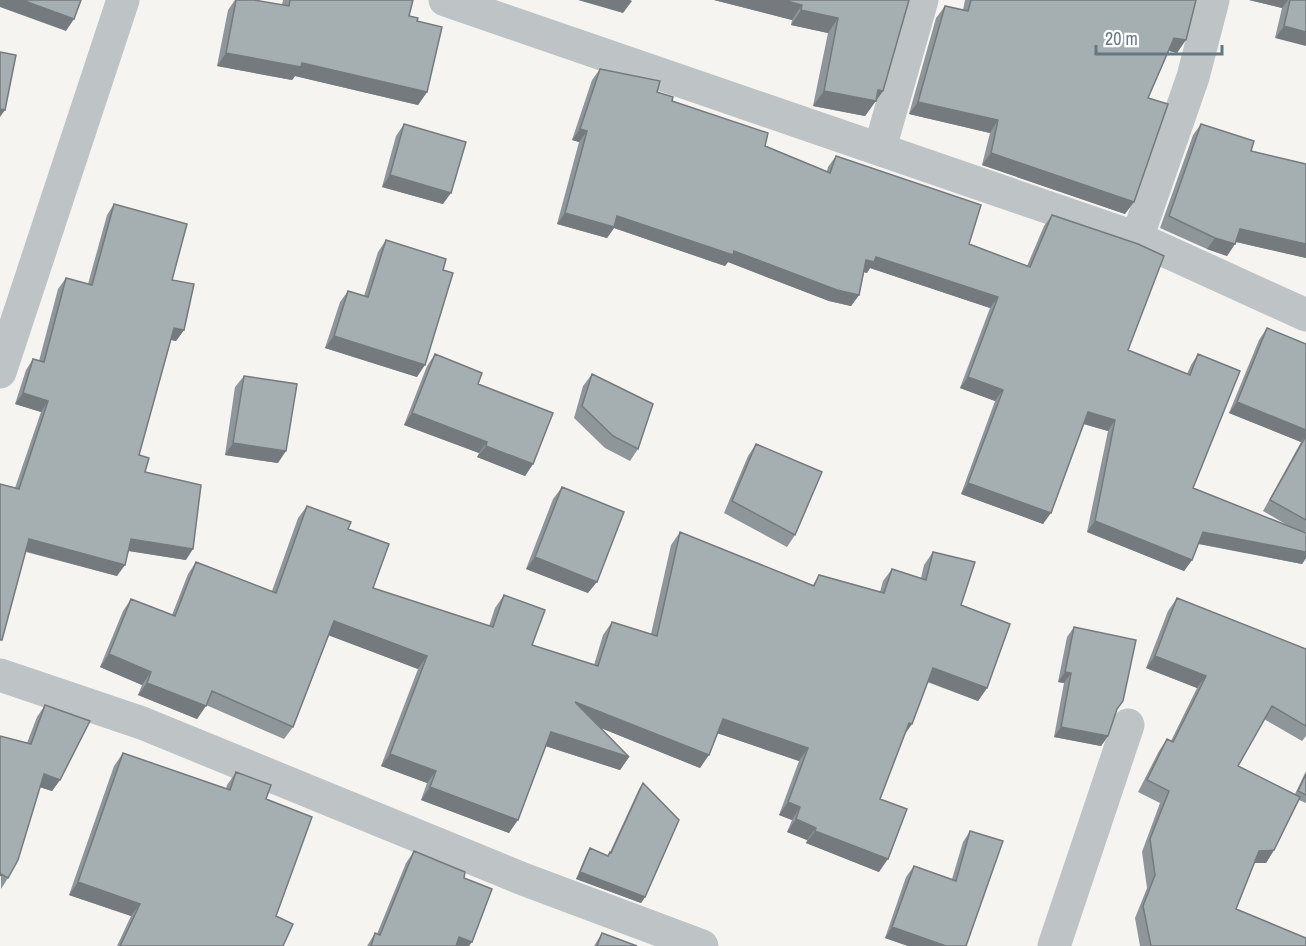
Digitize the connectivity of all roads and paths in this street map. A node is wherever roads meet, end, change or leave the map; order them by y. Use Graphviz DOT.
graph roads {
  1 [pos="123,0"];
  2 [pos="445,0"];
  3 [pos="922,0"];
  4 [pos="1214,0"];
  5 [pos="880,148"];
  6 [pos="1137,238"];
  7 [pos="1306,315"];
  8 [pos="0,372"];
  9 [pos="0,675"];
  10 [pos="1128,724"];
  11 [pos="702,946"];
  12 [pos="1054,946"];
  1 -- 8 [label="street"];
  2 -- 5 [label="street"];
  3 -- 5 [label="street"];
  4 -- 6 [label="street"];
  5 -- 6 [label="street"];
  6 -- 7 [label="street"];
  9 -- 11 [label="street"];
  10 -- 12 [label="street"];
}
